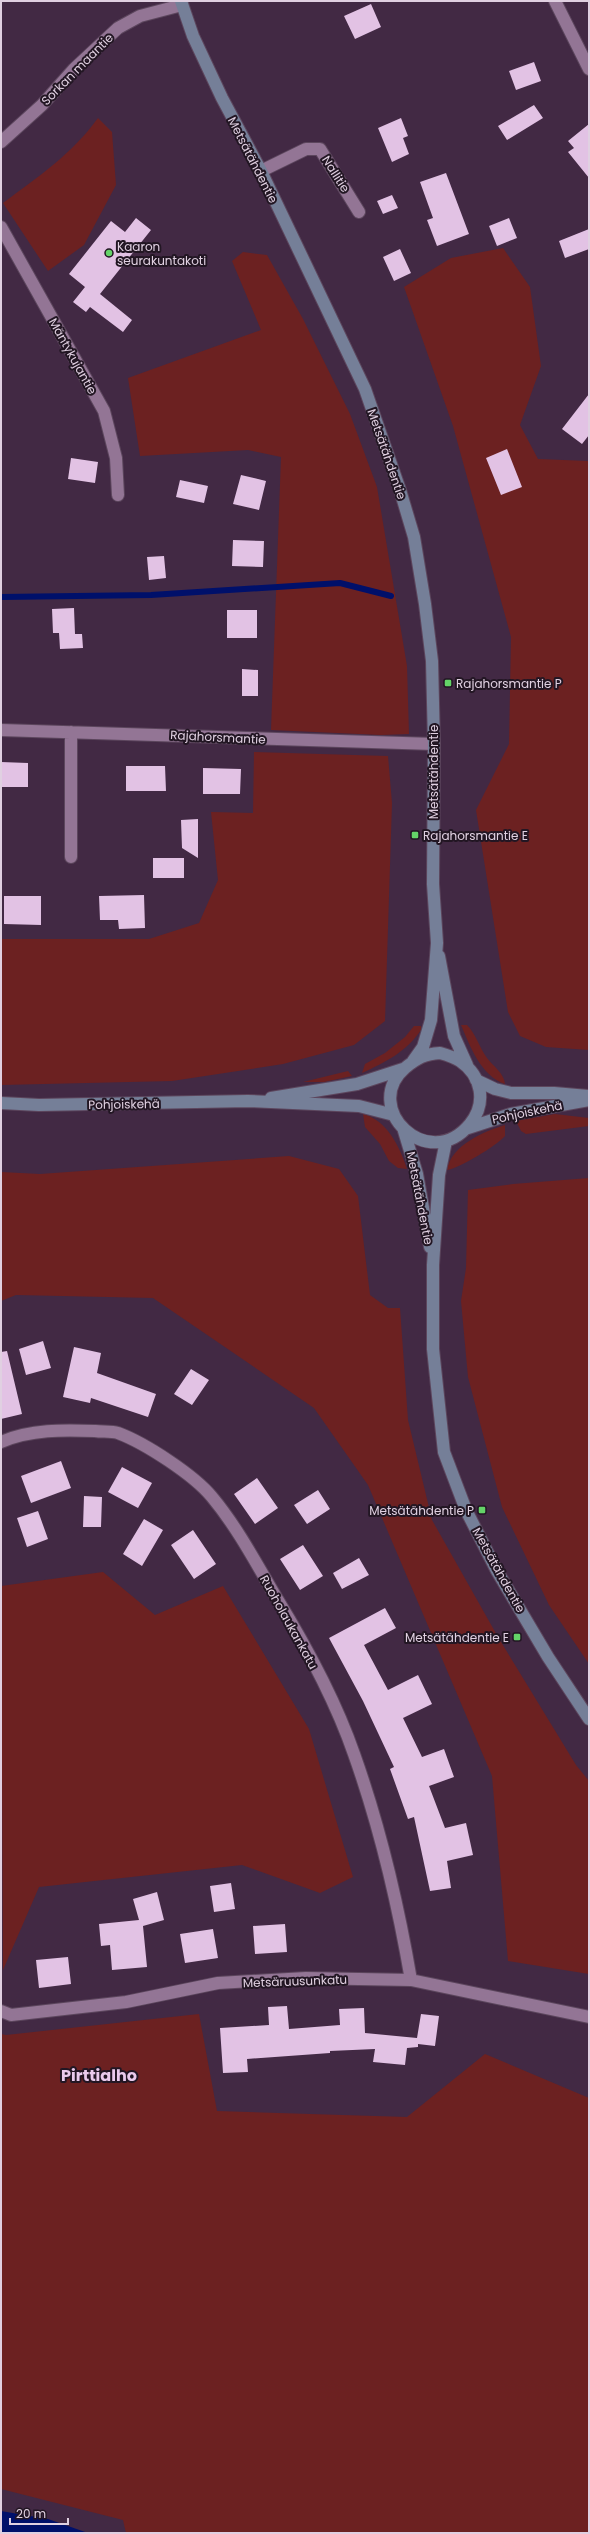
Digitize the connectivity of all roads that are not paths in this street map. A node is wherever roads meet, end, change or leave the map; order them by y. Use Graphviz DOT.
graph roads {
  1 [pos="555,1"];
  2 [pos="181,3"];
  3 [pos="589,69"];
  4 [pos="1,142"];
  5 [pos="261,171"];
  6 [pos="360,212"];
  7 [pos="1,227"];
  8 [pos="118,495"];
  9 [pos="1,730"];
  10 [pos="71,732"];
  11 [pos="434,744"];
  12 [pos="71,857"];
  13 [pos="437,943"];
  14 [pos="409,1064"];
  15 [pos="470,1069"];
  16 [pos="476,1080"];
  17 [pos="589,1096"];
  18 [pos="589,1100"];
  19 [pos="248,1101"];
  20 [pos="1,1103"];
  21 [pos="394,1115"];
  22 [pos="467,1128"];
  23 [pos="404,1131"];
  24 [pos="446,1141"];
  25 [pos="433,1265"];
  26 [pos="1,1442"];
  27 [pos="589,1719"];
  28 [pos="411,1980"];
  29 [pos="1,2011"];
  30 [pos="589,2017"];
  1 -- 3 [label="street"];
  2 -- 4 [label="street, Sorkan maantie"];
  2 -- 5 [label="main road, Metsätähdentie"];
  5 -- 6 [label="street, Nallitie"];
  5 -- 11 [label="main road, Metsätähdentie"];
  7 -- 8 [label="street, Mäntykujantie"];
  9 -- 10 [label="street, Rajahorsmantie"];
  10 -- 11 [label="street, Rajahorsmantie"];
  10 -- 12 [label="street"];
  11 -- 13 [label="main road, Metsätähdentie"];
  13 -- 14 [label="main road, Metsätähdentie"];
  13 -- 15 [label="main road, Metsätähdentie"];
  14 -- 15 [label="main road"];
  14 -- 19 [label="main road, Pohjoiskehä"];
  14 -- 21 [label="main road"];
  15 -- 16 [label="main road"];
  16 -- 17 [label="main road, Pohjoiskehä"];
  16 -- 22 [label="main road"];
  18 -- 22 [label="main road, Pohjoiskehä"];
  19 -- 20 [label="main road, Pohjoiskehä"];
  19 -- 21 [label="main road, Pohjoiskehä"];
  21 -- 23 [label="main road"];
  22 -- 24 [label="main road"];
  23 -- 24 [label="main road"];
  23 -- 25 [label="main road, Metsätähdentie"];
  24 -- 25 [label="main road, Metsätähdentie"];
  25 -- 27 [label="main road, Metsätähdentie"];
  26 -- 28 [label="street, Ruoholaukankatu"];
  28 -- 29 [label="street, Metsäruusunkatu"];
  28 -- 30 [label="street, Metsäruusunkatu"];
}
